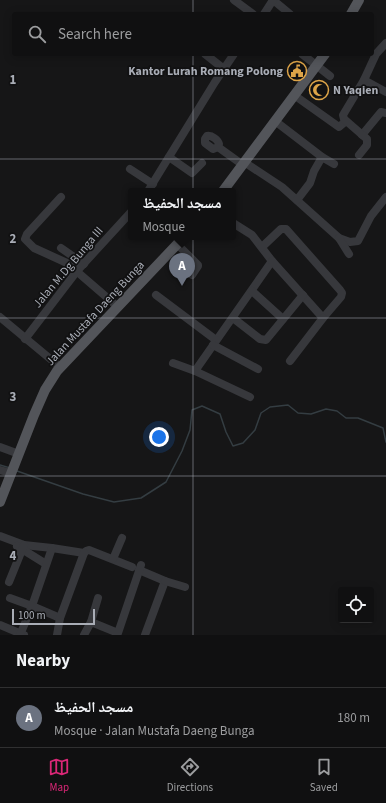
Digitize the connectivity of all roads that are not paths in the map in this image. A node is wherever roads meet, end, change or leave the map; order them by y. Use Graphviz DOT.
graph roads {
  1 [pos="273,0"];
  2 [pos="359,0"];
  3 [pos="236,1"];
  4 [pos="250,12"];
  5 [pos="265,12"];
  6 [pos="288,12"];
  7 [pos="352,12"];
  8 [pos="386,43"];
  9 [pos="374,53"];
  10 [pos="208,56"];
  11 [pos="233,56"];
  12 [pos="305,56"];
  13 [pos="324,56"];
  14 [pos="373,56"];
  15 [pos="317,65"];
  16 [pos="224,69"];
  17 [pos="330,76"];
  18 [pos="364,80"];
  19 [pos="386,92"];
  20 [pos="294,95"];
  21 [pos="386,113"];
  22 [pos="275,121"];
  23 [pos="346,121"];
  24 [pos="362,135"];
  25 [pos="218,147"];
  26 [pos="359,155"];
  27 [pos="169,157"];
  28 [pos="322,157"];
  29 [pos="202,163"];
  30 [pos="244,163"];
  31 [pos="334,164"];
  32 [pos="130,169"];
  33 [pos="153,184"];
  34 [pos="150,188"];
  35 [pos="225,188"];
  36 [pos="61,197"];
  37 [pos="386,197"];
  38 [pos="297,200"];
  39 [pos="128,215"];
  40 [pos="236,225"];
  41 [pos="339,238"];
  42 [pos="180,241"];
  43 [pos="262,247"];
  44 [pos="61,248"];
  45 [pos="350,254"];
  46 [pos="272,262"];
  47 [pos="84,264"];
  48 [pos="77,271"];
  49 [pos="192,276"];
  50 [pos="252,291"];
  51 [pos="156,295"];
  52 [pos="303,295"];
  53 [pos="118,307"];
  54 [pos="0,317"];
  55 [pos="232,318"];
  56 [pos="324,318"];
  57 [pos="283,319"];
  58 [pos="25,339"];
  59 [pos="215,343"];
  60 [pos="290,361"];
  61 [pos="173,363"];
  62 [pos="60,367"];
  63 [pos="258,370"];
  64 [pos="195,371"];
  65 [pos="250,397"];
  66 [pos="0,447"];
  67 [pos="0,452"];
  68 [pos="17,458"];
  69 [pos="0,470"];
  70 [pos="11,472"];
  71 [pos="0,502"];
  72 [pos="0,537"];
  73 [pos="122,538"];
  74 [pos="23,546"];
  75 [pos="52,548"];
  76 [pos="84,554"];
  77 [pos="113,559"];
  78 [pos="46,564"];
  79 [pos="138,568"];
  80 [pos="165,581"];
  81 [pos="9,582"];
  82 [pos="185,587"];
  83 [pos="10,598"];
  84 [pos="98,598"];
  85 [pos="32,606"];
  86 [pos="60,618"];
  87 [pos="90,622"];
  88 [pos="0,626"];
  89 [pos="21,634"];
  90 [pos="121,634"];
  91 [pos="57,635"];
  92 [pos="84,635"];
  93 [pos="145,635"];
  1 -- 5 [label="street"];
  1 -- 6 [label="street"];
  2 -- 7 [label="main road"];
  3 -- 4 [label="street"];
  8 -- 9 [label="street"];
  10 -- 16 [label="street"];
  11 -- 16 [label="street"];
  12 -- 15 [label="street"];
  13 -- 15 [label="main road"];
  14 -- 18 [label="street"];
  15 -- 17 [label="street"];
  15 -- 20 [label="main road"];
  16 -- 27 [label="street"];
  18 -- 19 [label="street"];
  18 -- 23 [label="street"];
  20 -- 22 [label="main road"];
  20 -- 23 [label="street"];
  21 -- 24 [label="street"];
  22 -- 28 [label="street"];
  22 -- 30 [label="main road"];
  23 -- 24 [label="street"];
  24 -- 26 [label="street"];
  25 -- 30 [label="street"];
  27 -- 29 [label="street"];
  27 -- 33 [label="street"];
  28 -- 31 [label="street"];
  28 -- 38 [label="street"];
  30 -- 35 [label="main road"];
  30 -- 38 [label="street"];
  32 -- 33 [label="street"];
  33 -- 34 [label="street"];
  36 -- 48 [label="street"];
  37 -- 41 [label="street"];
  38 -- 41 [label="street"];
  39 -- 47 [label="street, Jalan M.Dg Bunga III"];
  40 -- 43 [label="street"];
  41 -- 45 [label="street"];
  42 -- 49 [label="street"];
  42 -- 53 [label="main road, Jalan Mustafa Daeng Bunga"];
  43 -- 46 [label="street"];
  43 -- 56 [label="street"];
  44 -- 47 [label="street"];
  46 -- 50 [label="street"];
  46 -- 52 [label="street"];
  47 -- 48 [label="street, Jalan M.Dg Bunga III"];
  48 -- 53 [label="street"];
  48 -- 58 [label="street, Jalan M.Dg Bunga III"];
  50 -- 55 [label="street"];
  50 -- 57 [label="street"];
  51 -- 59 [label="street"];
  52 -- 56 [label="street"];
  52 -- 57 [label="street"];
  53 -- 62 [label="main road, Jalan Mustafa Daeng Bunga"];
  54 -- 58 [label="street"];
  55 -- 57 [label="street"];
  55 -- 59 [label="street"];
  56 -- 60 [label="street"];
  58 -- 62 [label="street"];
  59 -- 63 [label="street"];
  59 -- 64 [label="street"];
  61 -- 64 [label="street"];
  62 -- 68 [label="main road, Jalan Mustafa Daeng Bunga"];
  64 -- 65 [label="street"];
  66 -- 68 [label="street"];
  67 -- 68 [label="street"];
  68 -- 70 [label="main road, Jalan Mustafa Daeng Bunga"];
  69 -- 70 [label="street"];
  70 -- 71 [label="main road, Jalan Mustafa Daeng Bunga"];
  72 -- 74 [label="street"];
  73 -- 77 [label="street"];
  74 -- 75 [label="street"];
  74 -- 78 [label="street"];
  74 -- 81 [label="street"];
  75 -- 76 [label="street"];
  75 -- 78 [label="street"];
  76 -- 77 [label="street"];
  76 -- 86 [label="street"];
  77 -- 79 [label="street"];
  78 -- 85 [label="street"];
  79 -- 80 [label="street"];
  79 -- 90 [label="street"];
  80 -- 82 [label="street"];
  80 -- 93 [label="street"];
  83 -- 85 [label="street"];
  84 -- 87 [label="street"];
  85 -- 86 [label="street"];
  85 -- 89 [label="street"];
  86 -- 91 [label="street"];
  87 -- 90 [label="street"];
  87 -- 92 [label="street"];
  88 -- 89 [label="street"];
}
